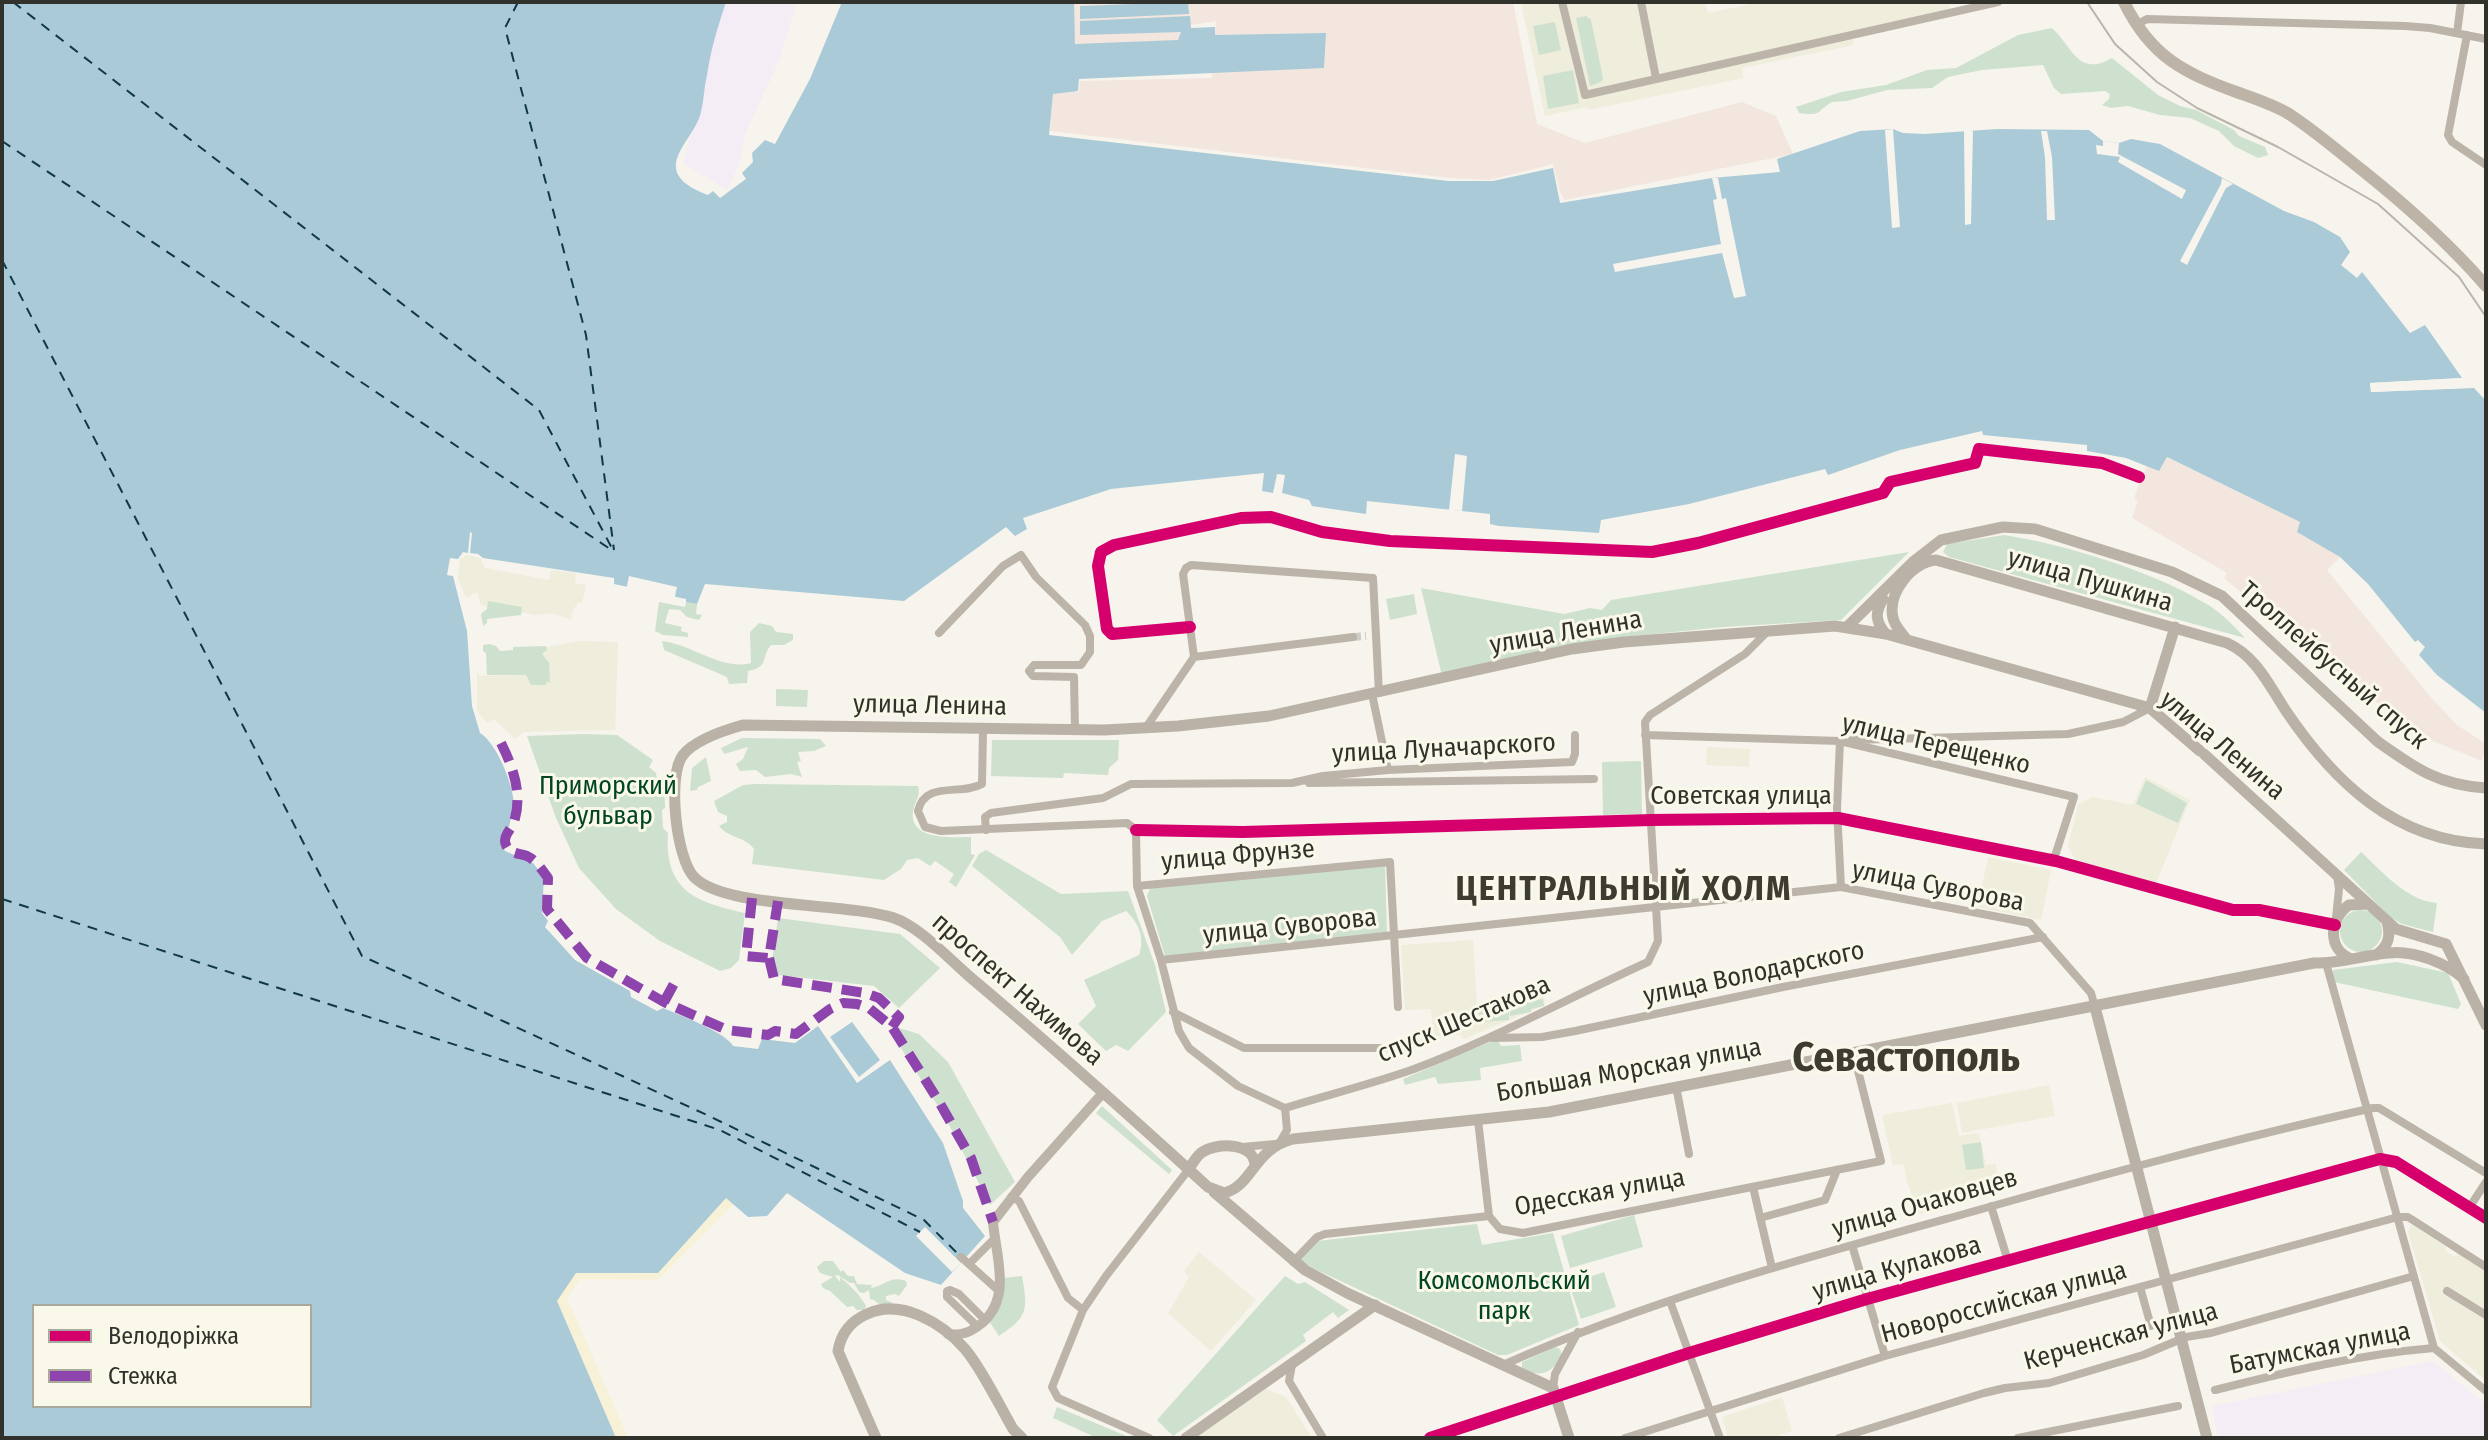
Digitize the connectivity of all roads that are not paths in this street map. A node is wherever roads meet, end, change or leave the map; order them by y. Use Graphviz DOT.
graph roads {
  1 [pos="1641,2"];
  2 [pos="1998,2"];
  3 [pos="2124,2"];
  4 [pos="2461,2"];
  5 [pos="1567,3"];
  6 [pos="2136,25"];
  7 [pos="2457,33"];
  8 [pos="2467,35"];
  9 [pos="2486,39"];
  10 [pos="1656,78"];
  11 [pos="2486,165"];
  12 [pos="2486,286"];
  13 [pos="2139,477"];
  14 [pos="1892,585"];
  15 [pos="1848,626"];
  16 [pos="1190,627"];
  17 [pos="2175,627"];
  18 [pos="1770,629"];
  19 [pos="939,633"];
  20 [pos="1886,634"];
  21 [pos="1353,637"];
  22 [pos="1908,640"];
  23 [pos="1194,657"];
  24 [pos="1376,694"];
  25 [pos="2150,708"];
  26 [pos="735,727"];
  27 [pos="983,729"];
  28 [pos="1145,729"];
  29 [pos="1075,730"];
  30 [pos="1575,735"];
  31 [pos="1645,735"];
  32 [pos="1840,741"];
  33 [pos="1501,765"];
  34 [pos="1388,770"];
  35 [pos="1594,779"];
  36 [pos="1501,782"];
  37 [pos="1292,783"];
  38 [pos="2486,788"];
  39 [pos="1838,818"];
  40 [pos="1651,820"];
  41 [pos="1389,828"];
  42 [pos="986,830"];
  43 [pos="1136,830"];
  44 [pos="1389,839"];
  45 [pos="2486,844"];
  46 [pos="2046,860"];
  47 [pos="2336,875"];
  48 [pos="1137,886"];
  49 [pos="1841,887"];
  50 [pos="2368,904"];
  51 [pos="1657,907"];
  52 [pos="2386,921"];
  53 [pos="2334,926"];
  54 [pos="1392,936"];
  55 [pos="2043,937"];
  56 [pos="2376,955"];
  57 [pos="2353,959"];
  58 [pos="1161,960"];
  59 [pos="2320,963"];
  60 [pos="2464,979"];
  61 [pos="1398,1007"];
  62 [pos="2095,1007"];
  63 [pos="1173,1012"];
  64 [pos="2485,1023"];
  65 [pos="1487,1038"];
  66 [pos="1408,1048"];
  67 [pos="1853,1051"];
  68 [pos="1676,1086"];
  69 [pos="1102,1094"];
  70 [pos="1285,1108"];
  71 [pos="2366,1110"];
  72 [pos="1478,1120"];
  73 [pos="1278,1143"];
  74 [pos="1242,1147"];
  75 [pos="1689,1154"];
  76 [pos="2380,1159"];
  77 [pos="1255,1165"];
  78 [pos="2135,1167"];
  79 [pos="1189,1169"];
  80 [pos="1837,1170"];
  81 [pos="2486,1173"];
  82 [pos="2486,1182"];
  83 [pos="1208,1187"];
  84 [pos="1237,1187"];
  85 [pos="1753,1187"];
  86 [pos="1011,1197"];
  87 [pos="1991,1206"];
  88 [pos="2469,1208"];
  89 [pos="1489,1216"];
  90 [pos="2398,1217"];
  91 [pos="1244,1218"];
  92 [pos="1760,1218"];
  93 [pos="2486,1218"];
  94 [pos="2151,1222"];
  95 [pos="995,1238"];
  96 [pos="1852,1245"];
  97 [pos="961,1257"];
  98 [pos="2008,1261"];
  99 [pos="1293,1262"];
  100 [pos="970,1263"];
  101 [pos="2486,1267"];
  102 [pos="1772,1268"];
  103 [pos="2414,1276"];
  104 [pos="2166,1279"];
  105 [pos="2140,1287"];
  106 [pos="2447,1291"];
  107 [pos="1000,1292"];
  108 [pos="1867,1299"];
  109 [pos="1670,1301"];
  110 [pos="1375,1305"];
  111 [pos="1083,1310"];
  112 [pos="2486,1315"];
  113 [pos="980,1325"];
  114 [pos="2151,1326"];
  115 [pos="1578,1332"];
  116 [pos="947,1334"];
  117 [pos="2182,1338"];
  118 [pos="2434,1348"];
  119 [pos="965,1350"];
  120 [pos="1689,1353"];
  121 [pos="1885,1356"];
  122 [pos="1292,1364"];
  123 [pos="1503,1365"];
  124 [pos="2215,1390"];
  125 [pos="2486,1391"];
  126 [pos="1554,1392"];
  127 [pos="2178,1406"];
  128 [pos="1710,1409"];
  129 [pos="876,1438"];
  130 [pos="1022,1438"];
  131 [pos="1149,1438"];
  132 [pos="1186,1438"];
  133 [pos="1323,1438"];
  134 [pos="1430,1438"];
  135 [pos="1569,1438"];
  136 [pos="1625,1438"];
  137 [pos="1720,1438"];
  138 [pos="1839,1438"];
  139 [pos="2018,1438"];
  140 [pos="2207,1438"];
  1 -- 10 [label="street"];
  2 -- 10 [label="street"];
  3 -- 6 [label="main road"];
  4 -- 7 [label="street"];
  5 -- 10 [label="street"];
  6 -- 7 [label="street"];
  6 -- 12 [label="main road"];
  7 -- 8 [label="street"];
  8 -- 9 [label="street"];
  8 -- 11 [label="street"];
  13 -- 16 [label="street"];
  14 -- 15 [label="main road, Троллейбусный спуск"];
  14 -- 20 [label="main road, Троллейбусный спуск"];
  14 -- 38 [label="main road, Троллейбусный спуск"];
  15 -- 18 [label="main road, улица Ленина"];
  15 -- 20 [label="main road, улица Ленина"];
  16 -- 23 [label="street"];
  16 -- 24 [label="street"];
  17 -- 22 [label="main road, улица Пушкина"];
  17 -- 25 [label="main road"];
  17 -- 45 [label="main road, улица Пушкина"];
  18 -- 24 [label="main road, улица Ленина"];
  18 -- 31 [label="street"];
  19 -- 29 [label="street"];
  20 -- 22 [label="main road, улица Ленина"];
  21 -- 23 [label="street"];
  22 -- 25 [label="main road, улица Ленина"];
  23 -- 28 [label="street"];
  24 -- 28 [label="main road, улица Ленина"];
  24 -- 34 [label="street"];
  25 -- 32 [label="street"];
  25 -- 47 [label="main road, улица Ленина"];
  26 -- 27 [label="main road, улица Ленина"];
  26 -- 69 [label="main road, проспект Нахимова"];
  27 -- 29 [label="main road, улица Ленина"];
  27 -- 42 [label="street, Советская улица"];
  28 -- 29 [label="main road, улица Ленина"];
  30 -- 33 [label="street, улица Луначарского"];
  31 -- 32 [label="street, улица Терещенко"];
  31 -- 40 [label="street"];
  32 -- 39 [label="street"];
  32 -- 46 [label="street, улица Терещенко"];
  33 -- 34 [label="street, улица Луначарского"];
  33 -- 36 [label="street"];
  34 -- 37 [label="street, улица Луначарского"];
  35 -- 36 [label="street, улица Луначарского"];
  36 -- 37 [label="street, улица Луначарского"];
  37 -- 42 [label="street, улица Луначарского"];
  39 -- 40 [label="street, Советская улица"];
  39 -- 46 [label="street, Советская улица"];
  39 -- 49 [label="street"];
  40 -- 41 [label="street, Советская улица"];
  40 -- 51 [label="street"];
  41 -- 43 [label="street, Советская улица"];
  41 -- 44 [label="street"];
  42 -- 43 [label="street, Советская улица"];
  43 -- 48 [label="street"];
  46 -- 53 [label="street, Советская улица"];
  47 -- 50 [label="main road, улица Ленина"];
  47 -- 53 [label="street"];
  48 -- 54 [label="street, улица Фрунзе"];
  48 -- 58 [label="street"];
  49 -- 51 [label="street, улица Суворова"];
  49 -- 55 [label="street, улица Суворова"];
  50 -- 52 [label="main road"];
  50 -- 53 [label="main road"];
  51 -- 54 [label="street, улица Суворова"];
  51 -- 65 [label="street, спуск Шестакова"];
  52 -- 56 [label="main road"];
  52 -- 60 [label="main road"];
  53 -- 57 [label="main road"];
  53 -- 59 [label="main road"];
  54 -- 58 [label="street, улица Суворова"];
  54 -- 61 [label="street"];
  55 -- 62 [label="street, улица Суворова"];
  55 -- 65 [label="street, улица Володарского"];
  56 -- 57 [label="main road"];
  56 -- 60 [label="main road"];
  57 -- 59 [label="main road, Большая Морская улица"];
  58 -- 63 [label="street"];
  59 -- 62 [label="main road, Большая Морская улица"];
  59 -- 71 [label="street"];
  60 -- 64 [label="main road"];
  62 -- 67 [label="main road, Большая Морская улица"];
  62 -- 78 [label="main road"];
  63 -- 66 [label="street"];
  63 -- 70 [label="street"];
  65 -- 70 [label="street, спуск Шестакова"];
  67 -- 68 [label="main road, Большая Морская улица"];
  67 -- 80 [label="street, Одесская улица"];
  68 -- 72 [label="main road, Большая Морская улица"];
  68 -- 75 [label="street"];
  69 -- 79 [label="main road, проспект Нахимова"];
  69 -- 86 [label="street"];
  70 -- 73 [label="street"];
  71 -- 76 [label="street"];
  71 -- 78 [label="street, улица Очаковцев"];
  71 -- 81 [label="street"];
  72 -- 73 [label="main road, Большая Морская улица"];
  72 -- 89 [label="street"];
  73 -- 74 [label="street"];
  73 -- 77 [label="main road"];
  74 -- 77 [label="main road"];
  74 -- 79 [label="main road"];
  76 -- 88 [label="street"];
  76 -- 90 [label="street"];
  76 -- 94 [label="street, улица Кулакова"];
  77 -- 84 [label="main road"];
  78 -- 87 [label="street, улица Очаковцев"];
  78 -- 94 [label="main road"];
  79 -- 83 [label="main road, проспект Нахимова"];
  79 -- 111 [label="street"];
  80 -- 85 [label="street, Одесская улица"];
  80 -- 92 [label="street"];
  82 -- 88 [label="street"];
  83 -- 84 [label="main road"];
  83 -- 91 [label="main road, проспект Нахимова"];
  84 -- 91 [label="main road"];
  85 -- 89 [label="street, Одесская улица"];
  85 -- 92 [label="street"];
  86 -- 95 [label="street"];
  86 -- 111 [label="street"];
  87 -- 96 [label="street, улица Очаковцев"];
  87 -- 98 [label="street"];
  88 -- 93 [label="street"];
  89 -- 99 [label="street, Одесская улица"];
  90 -- 101 [label="street"];
  90 -- 103 [label="street"];
  90 -- 104 [label="street, Новороссийская улица"];
  91 -- 99 [label="main road, проспект Нахимова"];
  92 -- 102 [label="street"];
  94 -- 98 [label="street, улица Кулакова"];
  94 -- 104 [label="main road"];
  95 -- 100 [label="street"];
  95 -- 107 [label="street"];
  96 -- 102 [label="street, улица Очаковцев"];
  96 -- 108 [label="street"];
  97 -- 100 [label="street"];
  98 -- 108 [label="street, улица Кулакова"];
  99 -- 110 [label="main road, проспект Нахимова"];
  100 -- 107 [label="street"];
  102 -- 109 [label="street, улица Очаковцев"];
  103 -- 117 [label="street, Керченская улица"];
  103 -- 118 [label="street"];
  104 -- 105 [label="street, Новороссийская улица"];
  104 -- 117 [label="main road"];
  105 -- 114 [label="street"];
  105 -- 121 [label="street, Новороссийская улица"];
  106 -- 112 [label="street"];
  107 -- 113 [label="street"];
  108 -- 120 [label="street, улица Кулакова"];
  108 -- 121 [label="street"];
  109 -- 115 [label="street, улица Очаковцев"];
  109 -- 120 [label="street"];
  110 -- 122 [label="main road"];
  110 -- 123 [label="main road, проспект Нахимова"];
  111 -- 131 [label="street"];
  113 -- 116 [label="street"];
  113 -- 119 [label="street"];
  115 -- 123 [label="street, улица Очаковцев"];
  115 -- 126 [label="street"];
  116 -- 119 [label="main road"];
  116 -- 129 [label="main road"];
  117 -- 138 [label="street, Керченская улица"];
  117 -- 140 [label="main road"];
  118 -- 124 [label="street, Батумская улица"];
  118 -- 125 [label="street"];
  119 -- 130 [label="main road"];
  120 -- 126 [label="street, улица Кулакова"];
  120 -- 128 [label="street"];
  121 -- 128 [label="street, Новороссийская улица"];
  122 -- 132 [label="main road"];
  122 -- 133 [label="street"];
  123 -- 126 [label="main road, проспект Нахимова"];
  126 -- 134 [label="street, улица Кулакова"];
  126 -- 135 [label="main road"];
  127 -- 139 [label="street"];
  128 -- 136 [label="street, Новороссийская улица"];
  128 -- 137 [label="street"];
}
